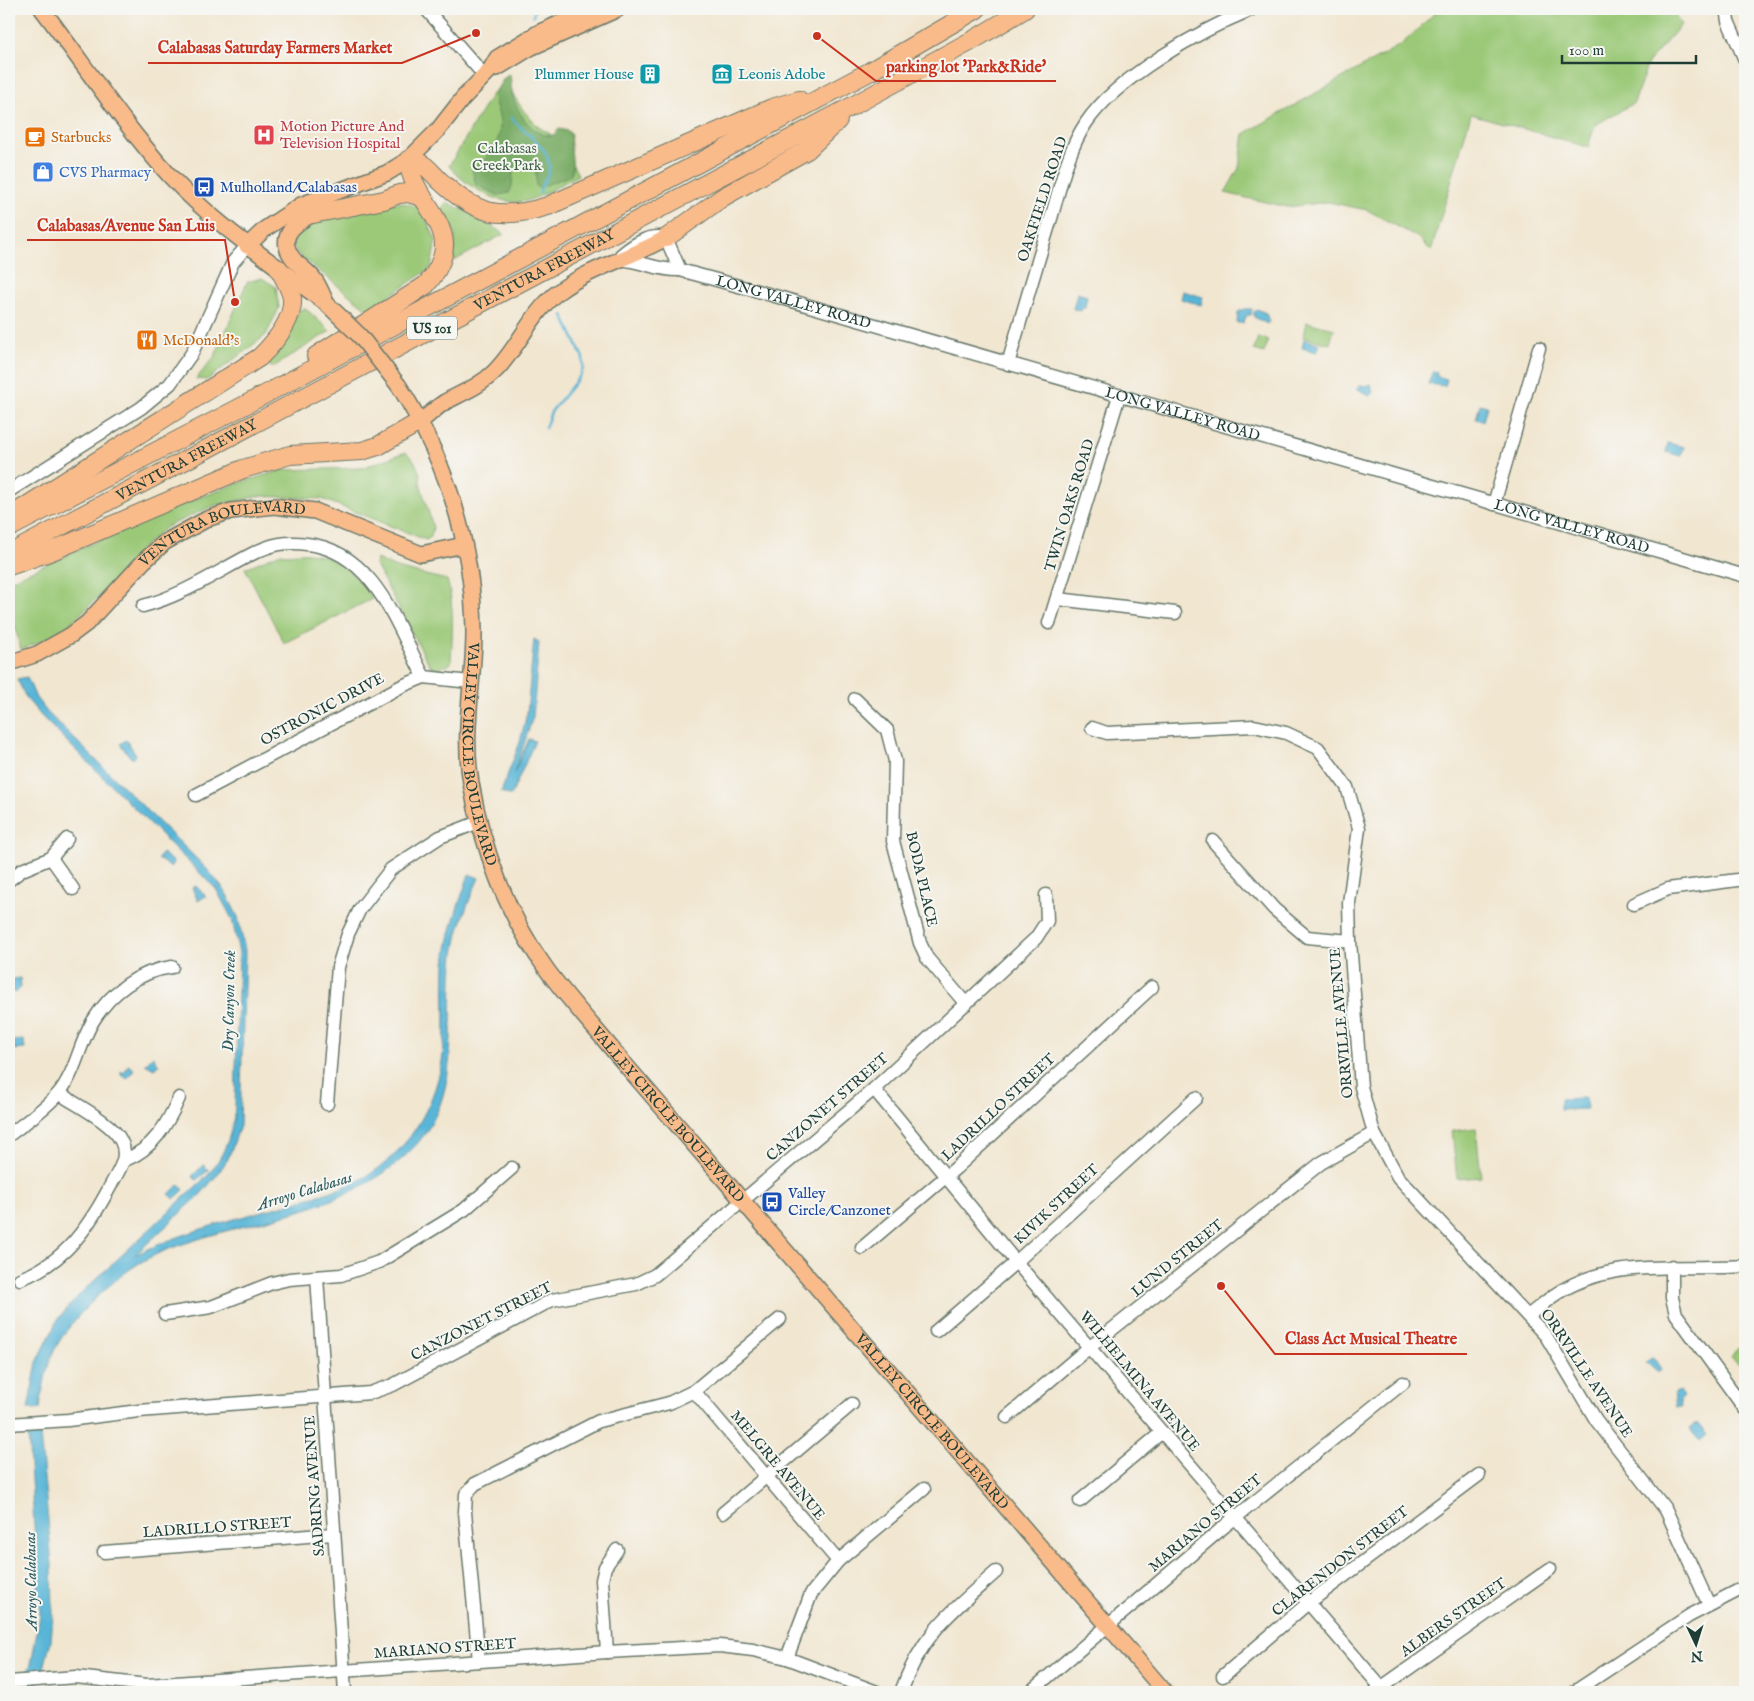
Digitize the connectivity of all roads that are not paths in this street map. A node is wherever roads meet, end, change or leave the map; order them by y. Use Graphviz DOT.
graph roads {
  1 [pos="42,9"];
  2 [pos="426,9"];
  3 [pos="592,9"];
  4 [pos="618,9"];
  5 [pos="977,9"];
  6 [pos="1026,9"];
  7 [pos="1726,9"];
  8 [pos="1250,10"];
  9 [pos="1745,60"];
  10 [pos="487,73"];
  11 [pos="829,92"];
  12 [pos="856,104"];
  13 [pos="408,160"];
  14 [pos="423,197"];
  15 [pos="313,214"];
  16 [pos="666,238"];
  17 [pos="247,246"];
  18 [pos="618,259"];
  19 [pos="280,269"];
  20 [pos="680,270"];
  21 [pos="327,304"];
  22 [pos="1539,348"];
  23 [pos="1008,364"];
  24 [pos="1118,396"];
  25 [pos="245,405"];
  26 [pos="421,421"];
  27 [pos="9,491"];
  28 [pos="1494,504"];
  29 [pos="9,518"];
  30 [pos="9,528"];
  31 [pos="464,545"];
  32 [pos="9,554"];
  33 [pos="9,566"];
  34 [pos="1745,576"];
  35 [pos="1058,599"];
  36 [pos="143,606"];
  37 [pos="1175,612"];
  38 [pos="1049,623"];
  39 [pos="9,663"];
  40 [pos="424,677"];
  41 [pos="470,682"];
  42 [pos="855,699"];
  43 [pos="1092,728"];
  44 [pos="196,795"];
  45 [pos="479,822"];
  46 [pos="67,839"];
  47 [pos="1213,841"];
  48 [pos="51,858"];
  49 [pos="1745,879"];
  50 [pos="9,880"];
  51 [pos="72,889"];
  52 [pos="1046,895"];
  53 [pos="1634,904"];
  54 [pos="1350,941"];
  55 [pos="172,967"];
  56 [pos="1152,988"];
  57 [pos="966,1004"];
  58 [pos="874,1089"];
  59 [pos="59,1093"];
  60 [pos="179,1098"];
  61 [pos="1196,1098"];
  62 [pos="327,1104"];
  63 [pos="1374,1133"];
  64 [pos="9,1134"];
  65 [pos="124,1160"];
  66 [pos="512,1168"];
  67 [pos="946,1177"];
  68 [pos="744,1200"];
  69 [pos="862,1248"];
  70 [pos="1016,1262"];
  71 [pos="1672,1266"];
  72 [pos="1745,1266"];
  73 [pos="317,1277"];
  74 [pos="20,1279"];
  75 [pos="165,1314"];
  76 [pos="1529,1315"];
  77 [pos="780,1319"];
  78 [pos="936,1331"];
  79 [pos="1091,1348"];
  80 [pos="1403,1383"];
  81 [pos="694,1391"];
  82 [pos="324,1397"];
  83 [pos="852,1404"];
  84 [pos="1745,1408"];
  85 [pos="1008,1417"];
  86 [pos="9,1424"];
  87 [pos="1162,1432"];
  88 [pos="1479,1475"];
  89 [pos="766,1476"];
  90 [pos="924,1489"];
  91 [pos="1080,1501"];
  92 [pos="723,1513"];
  93 [pos="1234,1518"];
  94 [pos="333,1534"];
  95 [pos="617,1550"];
  96 [pos="104,1552"];
  97 [pos="838,1561"];
  98 [pos="1550,1569"];
  99 [pos="996,1572"];
  100 [pos="1745,1587"];
  101 [pos="1307,1604"];
  102 [pos="1709,1605"];
  103 [pos="1108,1626"];
  104 [pos="607,1652"];
  105 [pos="787,1658"];
  106 [pos="479,1661"];
  107 [pos="344,1671"];
  108 [pos="1223,1676"];
  109 [pos="14,1682"];
  110 [pos="214,1686"];
  111 [pos="1380,1691"];
  112 [pos="345,1692"];
  113 [pos="877,1692"];
  114 [pos="901,1692"];
  115 [pos="1030,1692"];
  116 [pos="1165,1692"];
  117 [pos="1574,1692"];
  1 -- 17 [label="main road"];
  2 -- 10 [label="street"];
  3 -- 10 [label="main road"];
  4 -- 10 [label="main road"];
  5 -- 11 [label="highway, VENTURA FREEWAY / US 101"];
  6 -- 12 [label="highway, VENTURA FREEWAY / US 101"];
  7 -- 9 [label="street"];
  8 -- 23 [label="street, OAKFIELD ROAD"];
  10 -- 13 [label="main road"];
  11 -- 13 [label="highway"];
  11 -- 25 [label="highway, VENTURA FREEWAY / US 101"];
  12 -- 16 [label="highway"];
  12 -- 32 [label="highway, VENTURA FREEWAY / US 101"];
  13 -- 14 [label="highway"];
  13 -- 15 [label="main road"];
  13 -- 17 [label="main road"];
  14 -- 15 [label="highway"];
  14 -- 25 [label="highway"];
  15 -- 21 [label="main road"];
  16 -- 18 [label="main road"];
  16 -- 20 [label="street"];
  17 -- 19 [label="main road"];
  17 -- 27 [label="street"];
  18 -- 20 [label="street, LONG VALLEY ROAD"];
  18 -- 26 [label="main road"];
  19 -- 21 [label="main road"];
  19 -- 29 [label="highway"];
  20 -- 23 [label="street, LONG VALLEY ROAD"];
  21 -- 26 [label="main road, VALLEY CIRCLE BOULEVARD, bridge"];
  22 -- 28 [label="street"];
  23 -- 24 [label="street, LONG VALLEY ROAD"];
  24 -- 28 [label="street, LONG VALLEY ROAD"];
  24 -- 35 [label="street, TWIN OAKS ROAD"];
  25 -- 30 [label="highway, VENTURA FREEWAY / US 101"];
  26 -- 31 [label="main road, VALLEY CIRCLE BOULEVARD"];
  26 -- 33 [label="highway"];
  28 -- 34 [label="street, LONG VALLEY ROAD"];
  31 -- 39 [label="main road, VENTURA BOULEVARD"];
  31 -- 41 [label="main road, VALLEY CIRCLE BOULEVARD"];
  35 -- 37 [label="street"];
  35 -- 38 [label="street, TWIN OAKS ROAD"];
  36 -- 40 [label="street"];
  40 -- 41 [label="street, OSTRONIC DRIVE"];
  40 -- 44 [label="street, OSTRONIC DRIVE"];
  41 -- 45 [label="main road, VALLEY CIRCLE BOULEVARD"];
  42 -- 57 [label="street, BODA PLACE"];
  43 -- 54 [label="street, ORRVILLE AVENUE"];
  45 -- 62 [label="street"];
  45 -- 68 [label="main road, VALLEY CIRCLE BOULEVARD"];
  46 -- 48 [label="street"];
  47 -- 54 [label="street"];
  48 -- 50 [label="street"];
  48 -- 51 [label="street"];
  49 -- 53 [label="street"];
  52 -- 57 [label="street, CANZONET STREET"];
  54 -- 63 [label="street, ORRVILLE AVENUE"];
  55 -- 59 [label="street"];
  56 -- 67 [label="street, LADRILLO STREET"];
  57 -- 58 [label="street, CANZONET STREET"];
  58 -- 67 [label="street, WILHELMINA AVENUE"];
  58 -- 68 [label="street, CANZONET STREET"];
  59 -- 64 [label="street"];
  59 -- 65 [label="street"];
  60 -- 65 [label="street"];
  61 -- 70 [label="street, KIVIK STREET"];
  63 -- 76 [label="street, ORRVILLE AVENUE"];
  63 -- 79 [label="street, LUND STREET"];
  65 -- 74 [label="street"];
  66 -- 73 [label="street"];
  67 -- 69 [label="street, LADRILLO STREET"];
  67 -- 70 [label="street, WILHELMINA AVENUE"];
  68 -- 82 [label="street, CANZONET STREET"];
  68 -- 103 [label="main road, VALLEY CIRCLE BOULEVARD"];
  70 -- 78 [label="street, KIVIK STREET"];
  70 -- 79 [label="street, WILHELMINA AVENUE"];
  71 -- 72 [label="street"];
  71 -- 76 [label="street"];
  71 -- 84 [label="street"];
  73 -- 75 [label="street"];
  73 -- 82 [label="street, SADRING AVENUE"];
  76 -- 102 [label="street, ORRVILLE AVENUE"];
  77 -- 81 [label="street"];
  79 -- 85 [label="street, LUND STREET"];
  79 -- 87 [label="street, WILHELMINA AVENUE"];
  80 -- 93 [label="street, MARIANO STREET"];
  81 -- 89 [label="street, MELGRE AVENUE"];
  81 -- 106 [label="street"];
  82 -- 86 [label="street, CANZONET STREET"];
  82 -- 94 [label="street, SADRING AVENUE"];
  83 -- 89 [label="street"];
  87 -- 91 [label="street"];
  87 -- 93 [label="street, WILHELMINA AVENUE"];
  88 -- 101 [label="street, CLARENDON STREET"];
  89 -- 92 [label="street"];
  89 -- 97 [label="street, MELGRE AVENUE"];
  90 -- 97 [label="street"];
  93 -- 101 [label="street, WILHELMINA AVENUE"];
  93 -- 103 [label="street, MARIANO STREET"];
  94 -- 96 [label="street, LADRILLO STREET"];
  94 -- 107 [label="street, SADRING AVENUE"];
  95 -- 104 [label="street"];
  97 -- 105 [label="street"];
  98 -- 111 [label="street, ALBERS STREET"];
  99 -- 114 [label="street"];
  100 -- 102 [label="street"];
  101 -- 108 [label="street, CLARENDON STREET"];
  101 -- 111 [label="street, WILHELMINA AVENUE"];
  102 -- 117 [label="street"];
  103 -- 115 [label="street, MARIANO STREET"];
  103 -- 116 [label="main road, VALLEY CIRCLE BOULEVARD"];
  104 -- 105 [label="street, MARIANO STREET"];
  104 -- 106 [label="street, MARIANO STREET"];
  105 -- 113 [label="street, MARIANO STREET"];
  106 -- 107 [label="street, MARIANO STREET"];
  107 -- 110 [label="street, MARIANO STREET"];
  107 -- 112 [label="street, SADRING AVENUE"];
  109 -- 110 [label="street, MARIANO STREET"];
}
